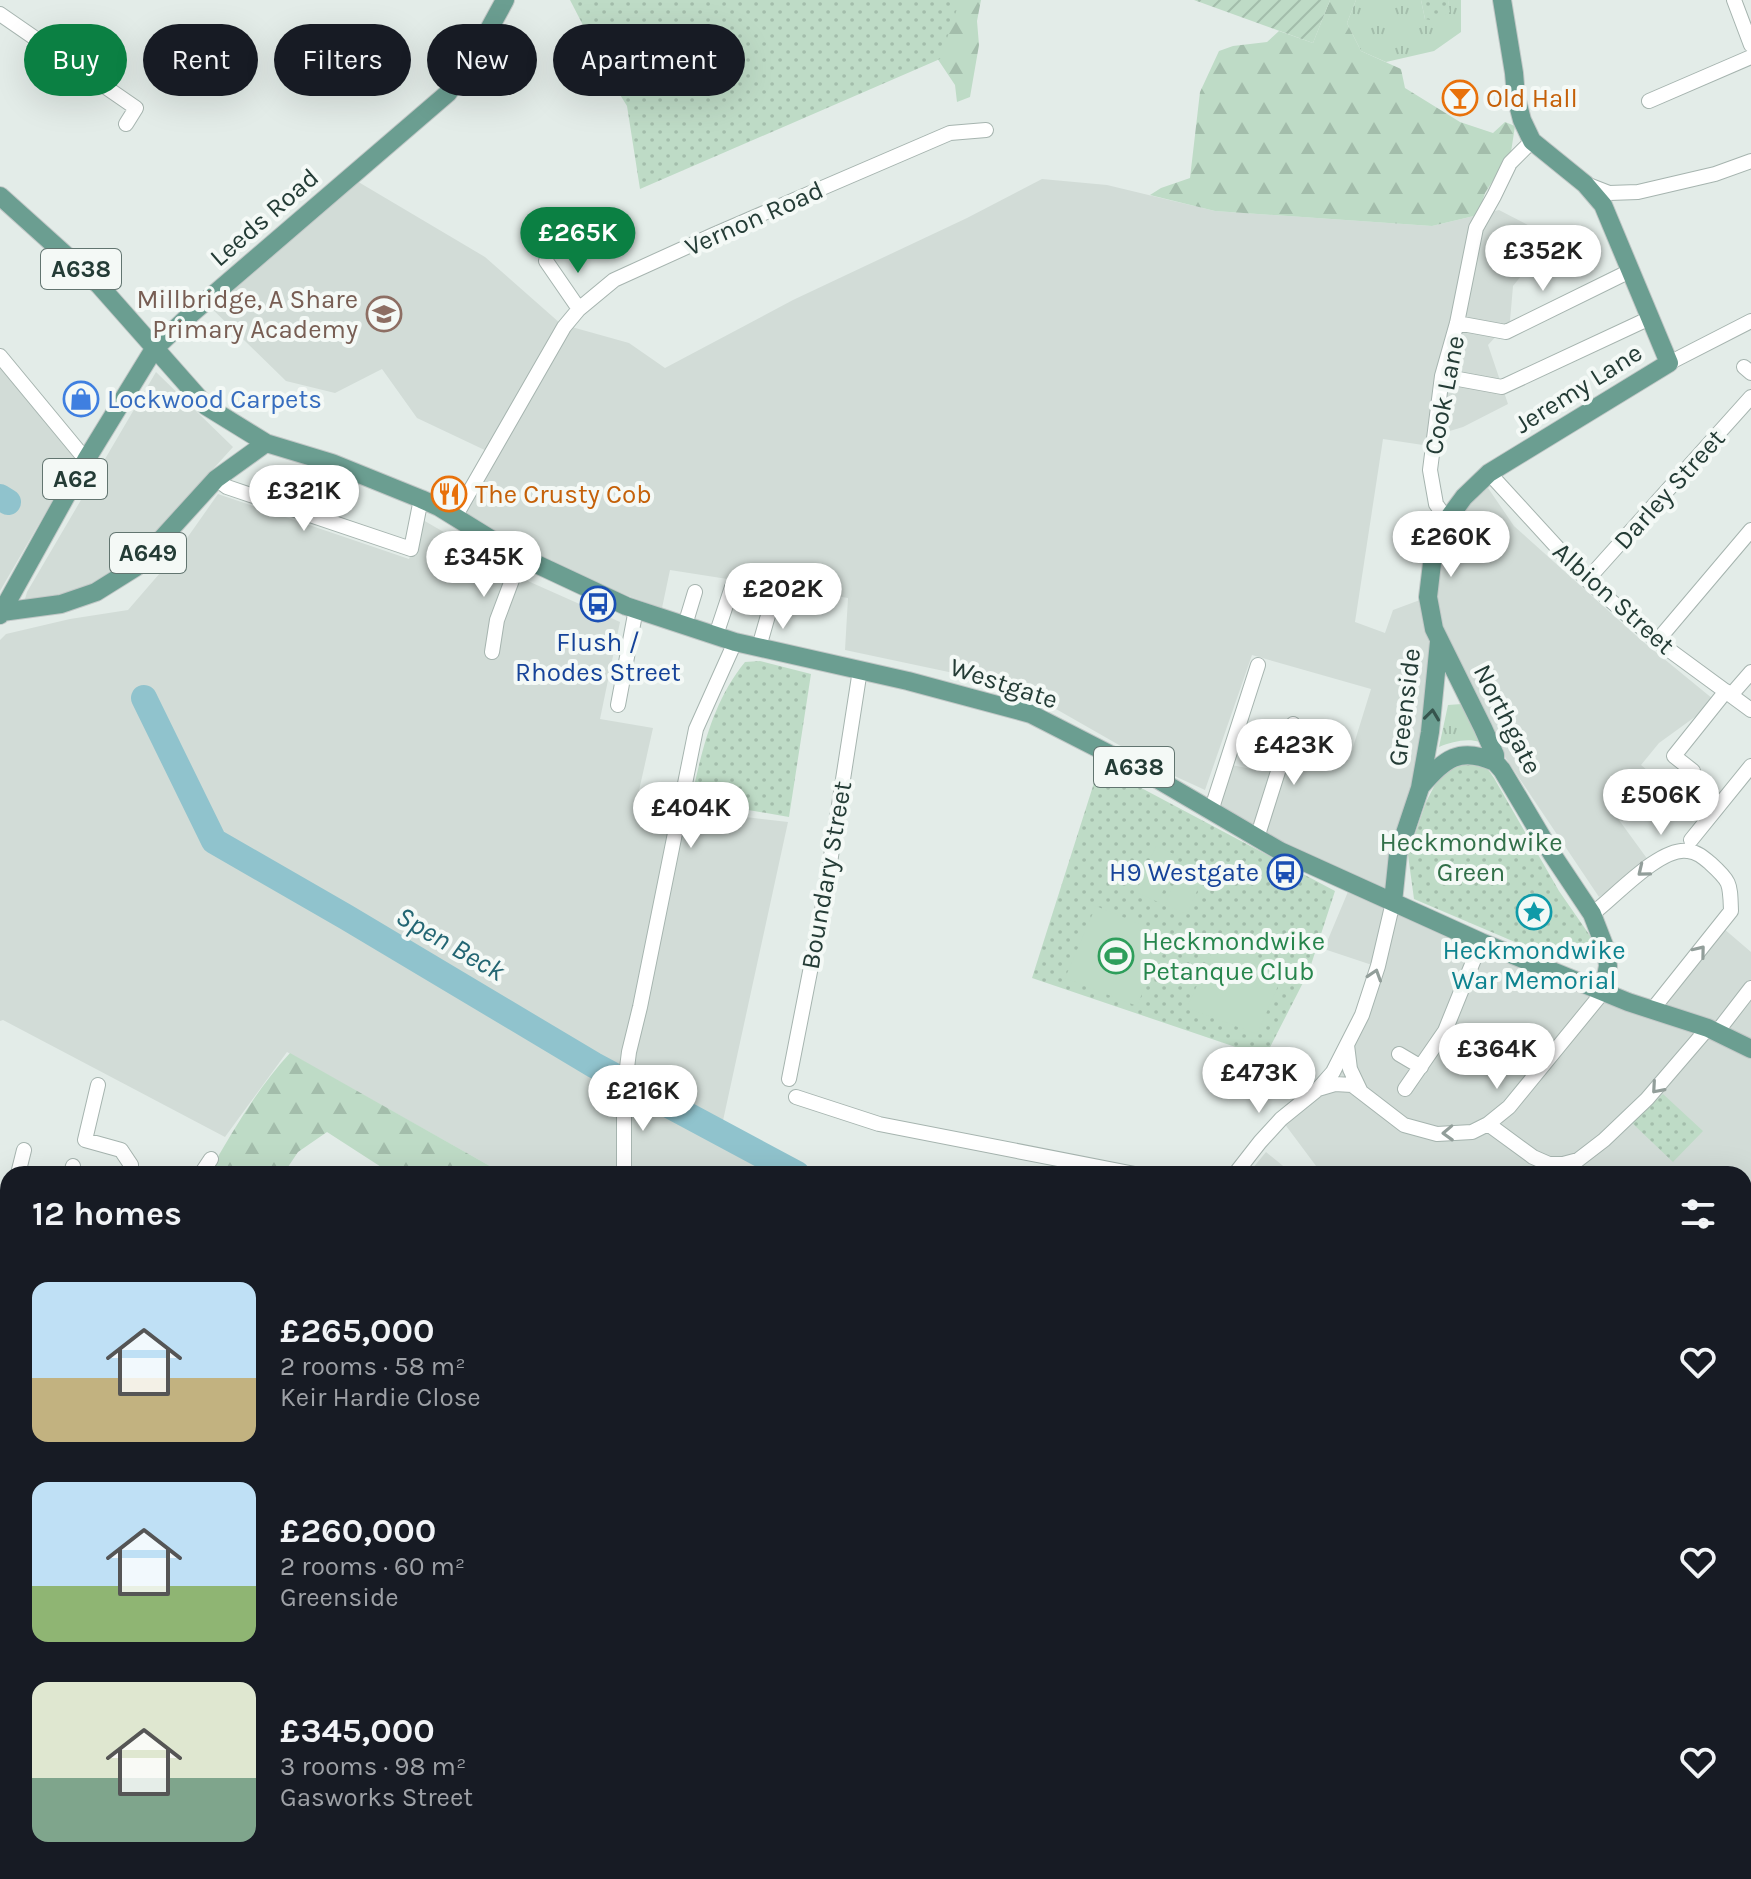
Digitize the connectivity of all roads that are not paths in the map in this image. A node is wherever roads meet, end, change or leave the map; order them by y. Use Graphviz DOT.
graph roads {
  1 [pos="505,0"];
  2 [pos="1502,0"];
  3 [pos="1734,0"];
  4 [pos="0,14"];
  5 [pos="1751,45"];
  6 [pos="1751,57"];
  7 [pos="1649,101"];
  8 [pos="126,124"];
  9 [pos="986,130"];
  10 [pos="1532,141"];
  11 [pos="1751,161"];
  12 [pos="1585,184"];
  13 [pos="0,196"];
  14 [pos="546,261"];
  15 [pos="1630,271"];
  16 [pos="579,309"];
  17 [pos="1650,318"];
  18 [pos="1751,321"];
  19 [pos="1457,323"];
  20 [pos="154,349"];
  21 [pos="0,356"];
  22 [pos="1669,363"];
  23 [pos="1442,376"];
  24 [pos="1751,397"];
  25 [pos="266,443"];
  26 [pos="86,460"];
  27 [pos="1489,473"];
  28 [pos="216,479"];
  29 [pos="421,499"];
  30 [pos="455,517"];
  31 [pos="1447,520"];
  32 [pos="1751,530"];
  33 [pos="521,556"];
  34 [pos="1587,580"];
  35 [pos="732,587"];
  36 [pos="695,592"];
  37 [pos="771,605"];
  38 [pos="636,609"];
  39 [pos="1,612"];
  40 [pos="685,625"];
  41 [pos="716,635"];
  42 [pos="1439,640"];
  43 [pos="1657,641"];
  44 [pos="735,642"];
  45 [pos="759,647"];
  46 [pos="492,652"];
  47 [pos="1258,665"];
  48 [pos="860,670"];
  49 [pos="1751,672"];
  50 [pos="1729,693"];
  51 [pos="618,705"];
  52 [pos="1751,710"];
  53 [pos="1293,724"];
  54 [pos="1495,762"];
  55 [pos="1751,766"];
  56 [pos="1693,771"];
  57 [pos="1420,788"];
  58 [pos="1211,811"];
  59 [pos="1257,838"];
  60 [pos="1691,840"];
  61 [pos="1393,902"];
  62 [pos="1592,914"];
  63 [pos="1481,942"];
  64 [pos="1751,988"];
  65 [pos="1603,992"];
  66 [pos="1652,1010"];
  67 [pos="1713,1030"];
  68 [pos="1347,1045"];
  69 [pos="1751,1049"];
  70 [pos="1399,1054"];
  71 [pos="1421,1067"];
  72 [pos="789,1079"];
  73 [pos="98,1085"];
  74 [pos="1318,1089"];
  75 [pos="1405,1089"];
  76 [pos="1360,1091"];
  77 [pos="796,1097"];
  78 [pos="1488,1124"];
  79 [pos="24,1150"];
  80 [pos="211,1159"];
  81 [pos="20,1166"];
  82 [pos="131,1166"];
  83 [pos="206,1166"];
  84 [pos="624,1166"];
  85 [pos="1094,1166"];
  86 [pos="1241,1166"];
  1 -- 20 [label="main road, Leeds Road / A62"];
  2 -- 10 [label="main road"];
  3 -- 5 [label="street"];
  4 -- 8 [label="street"];
  6 -- 7 [label="street"];
  9 -- 16 [label="street, Vernon Road"];
  10 -- 12 [label="main road"];
  10 -- 19 [label="street, Cook Lane"];
  11 -- 12 [label="street"];
  12 -- 15 [label="main road"];
  13 -- 20 [label="main road, A638"];
  14 -- 16 [label="street"];
  15 -- 17 [label="main road"];
  15 -- 19 [label="street"];
  16 -- 30 [label="street, Vernon Road"];
  17 -- 22 [label="main road"];
  17 -- 23 [label="street"];
  18 -- 22 [label="street, Jeremy Lane"];
  19 -- 23 [label="street, Cook Lane"];
  20 -- 25 [label="main road, A638"];
  20 -- 26 [label="main road, Leeds Road / A62"];
  21 -- 26 [label="street"];
  22 -- 27 [label="main road, Jeremy Lane"];
  23 -- 31 [label="street, Cook Lane"];
  24 -- 34 [label="street, Darley Street"];
  25 -- 28 [label="main road, A649"];
  25 -- 29 [label="main road, A638"];
  26 -- 39 [label="main road, Leeds Road / A62"];
  27 -- 31 [label="main road, Jeremy Lane"];
  27 -- 34 [label="street, Albion Street"];
  28 -- 29 [label="street"];
  28 -- 39 [label="main road, A649"];
  29 -- 30 [label="main road, A638"];
  30 -- 33 [label="main road, A638"];
  31 -- 42 [label="main road, Greenside"];
  32 -- 43 [label="street"];
  33 -- 38 [label="main road, A638"];
  33 -- 46 [label="street"];
  34 -- 43 [label="street, Albion Street"];
  35 -- 41 [label="street"];
  36 -- 40 [label="street"];
  37 -- 45 [label="street"];
  38 -- 40 [label="main road, A638"];
  38 -- 51 [label="street"];
  40 -- 41 [label="main road, A638"];
  41 -- 44 [label="main road, A638"];
  42 -- 54 [label="main road, Northgate"];
  57 -- 42 [label="main road, Greenside, one-way"];
  43 -- 50 [label="street, Albion Street"];
  44 -- 45 [label="main road, A638"];
  44 -- 84 [label="street"];
  45 -- 48 [label="main road, Westgate / A638"];
  47 -- 58 [label="street"];
  48 -- 58 [label="main road, Westgate / A638"];
  48 -- 72 [label="street, Boundary Street"];
  49 -- 50 [label="street"];
  50 -- 52 [label="street, Albion Street"];
  50 -- 56 [label="street"];
  53 -- 59 [label="street"];
  54 -- 57 [label="main road"];
  54 -- 62 [label="main road, Northgate"];
  55 -- 60 [label="street"];
  57 -- 61 [label="main road, Greenside"];
  58 -- 59 [label="main road, Westgate / A638"];
  59 -- 61 [label="main road, Westgate / A638"];
  61 -- 63 [label="main road, Westgate / A638"];
  68 -- 61 [label="street, one-way"];
  62 -- 65 [label="main road, Northgate"];
  66 -- 62 [label="street, one-way"];
  63 -- 65 [label="main road, Westgate / A638"];
  63 -- 71 [label="street"];
  64 -- 67 [label="street"];
  65 -- 66 [label="main road, A638"];
  65 -- 78 [label="street"];
  66 -- 67 [label="main road, A638"];
  67 -- 69 [label="main road, A638"];
  67 -- 78 [label="street, one-way"];
  68 -- 74 [label="street"];
  68 -- 76 [label="street"];
  70 -- 71 [label="street"];
  71 -- 75 [label="street"];
  73 -- 82 [label="street"];
  74 -- 76 [label="street"];
  74 -- 86 [label="street"];
  78 -- 76 [label="street, one-way"];
  77 -- 85 [label="street"];
  79 -- 81 [label="street"];
  80 -- 83 [label="street"];
}
